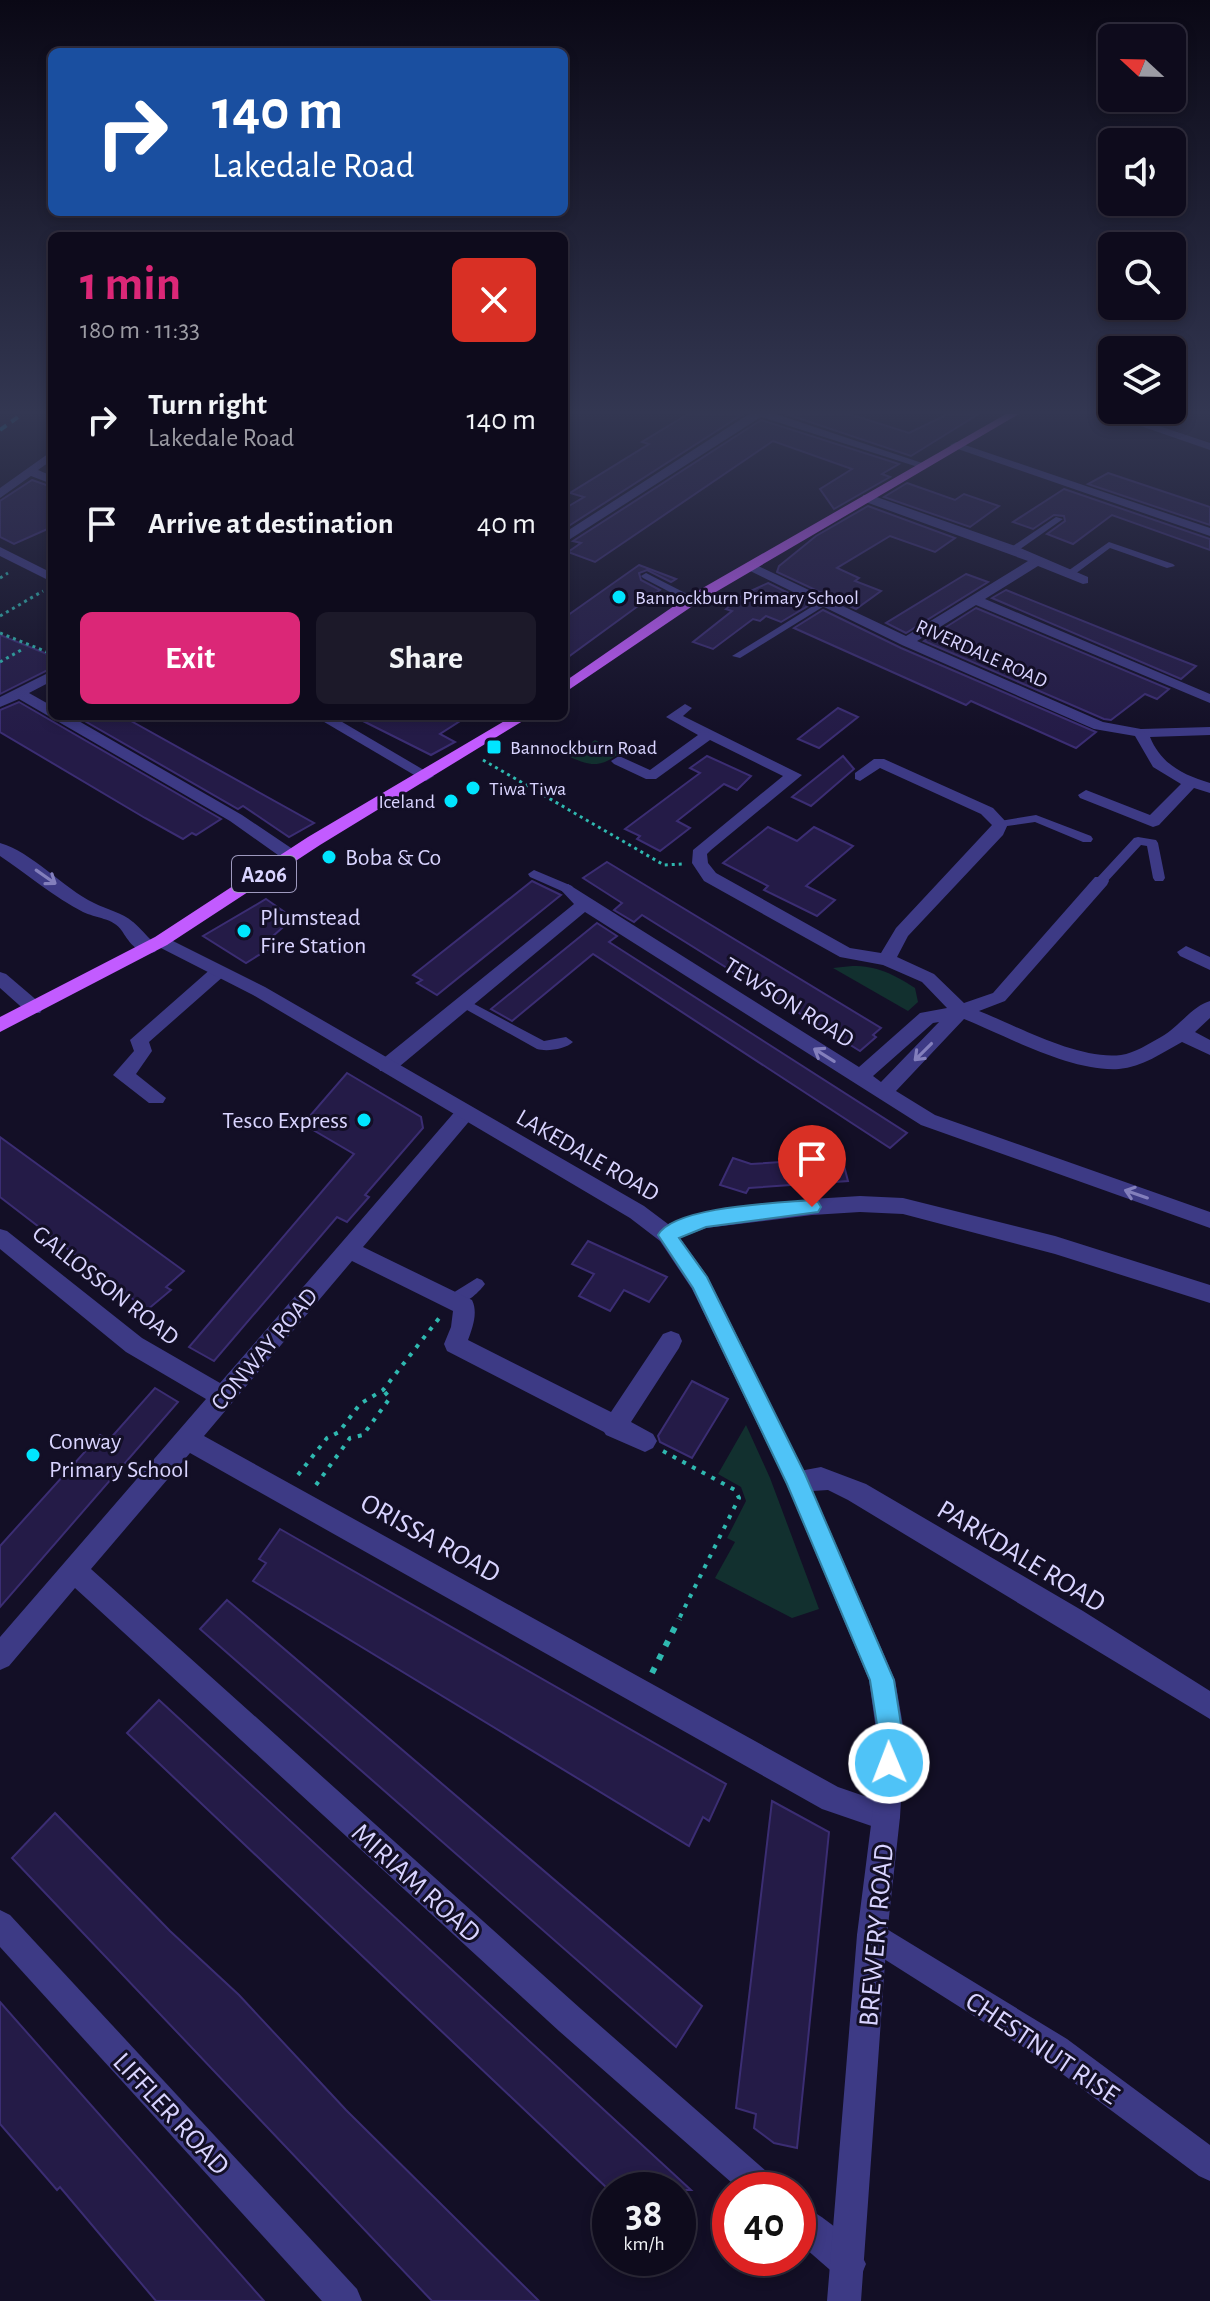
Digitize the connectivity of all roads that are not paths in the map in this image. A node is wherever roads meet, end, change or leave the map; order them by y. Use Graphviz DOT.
graph roads {
  1 [pos="591,521"];
  2 [pos="827,521"];
  3 [pos="933,521"];
  4 [pos="1055,521"];
  5 [pos="1179,521"];
  6 [pos="1210,532"];
  7 [pos="568,536"];
  8 [pos="1013,550"];
  9 [pos="0,551"];
  10 [pos="1038,560"];
  11 [pos="1170,566"];
  12 [pos="749,567"];
  13 [pos="1068,575"];
  14 [pos="48,576"];
  15 [pos="646,576"];
  16 [pos="1083,580"];
  17 [pos="974,599"];
  18 [pos="692,600"];
  19 [pos="824,603"];
  20 [pos="907,642"];
  21 [pos="737,656"];
  22 [pos="48,677"];
  23 [pos="568,686"];
  24 [pos="19,693"];
  25 [pos="1210,699"];
  26 [pos="0,703"];
  27 [pos="685,708"];
  28 [pos="48,710"];
  29 [pos="66,720"];
  30 [pos="328,720"];
  31 [pos="517,720"];
  32 [pos="1210,731"];
  33 [pos="1141,733"];
  34 [pos="707,735"];
  35 [pos="619,761"];
  36 [pos="426,776"];
  37 [pos="860,776"];
  38 [pos="1191,782"];
  39 [pos="1210,788"];
  40 [pos="1086,795"];
  41 [pos="1000,824"];
  42 [pos="1087,839"];
  43 [pos="0,848"];
  44 [pos="291,856"];
  45 [pos="534,874"];
  46 [pos="1159,878"];
  47 [pos="1101,881"];
  48 [pos="568,889"];
  49 [pos="584,904"];
  50 [pos="155,944"];
  51 [pos="1186,952"];
  52 [pos="887,960"];
  53 [pos="1210,964"];
  54 [pos="219,971"];
  55 [pos="0,978"];
  56 [pos="463,1002"];
  57 [pos="1210,1007"];
  58 [pos="34,1008"];
  59 [pos="961,1011"];
  60 [pos="0,1025"];
  61 [pos="1182,1034"];
  62 [pos="566,1042"];
  63 [pos="1210,1048"];
  64 [pos="387,1066"];
  65 [pos="860,1077"];
  66 [pos="883,1092"];
  67 [pos="156,1098"];
  68 [pos="465,1113"];
  69 [pos="1210,1220"];
  70 [pos="667,1235"];
  71 [pos="4,1245"];
  72 [pos="348,1249"];
  73 [pos="477,1284"];
  74 [pos="1210,1294"];
  75 [pos="453,1301"];
  76 [pos="671,1341"];
  77 [pos="223,1397"];
  78 [pos="614,1428"];
  79 [pos="187,1439"];
  80 [pos="645,1441"];
  81 [pos="797,1481"];
  82 [pos="74,1570"];
  83 [pos="0,1657"];
  84 [pos="1210,1706"];
  85 [pos="886,1817"];
  86 [pos="0,1925"];
  87 [pos="872,1935"];
  88 [pos="1210,2165"];
  89 [pos="743,2172"];
  90 [pos="816,2236"];
  91 [pos="849,2264"];
  92 [pos="345,2301"];
  93 [pos="844,2301"];
  1 -- 7 [label="street"];
  2 -- 12 [label="main road"];
  3 -- 8 [label="street"];
  4 -- 8 [label="lane"];
  5 -- 6 [label="street"];
  8 -- 10 [label="street"];
  9 -- 14 [label="street"];
  10 -- 13 [label="street"];
  10 -- 17 [label="street"];
  11 -- 13 [label="lane"];
  12 -- 18 [label="main road"];
  12 -- 19 [label="street, RIVERDALE ROAD"];
  13 -- 16 [label="street"];
  15 -- 18 [label="lane"];
  17 -- 20 [label="street"];
  17 -- 25 [label="street"];
  18 -- 23 [label="main road"];
  19 -- 20 [label="street, RIVERDALE ROAD"];
  19 -- 21 [label="lane"];
  20 -- 33 [label="street, RIVERDALE ROAD"];
  22 -- 24 [label="street"];
  24 -- 26 [label="street"];
  24 -- 28 [label="street"];
  27 -- 34 [label="street"];
  29 -- 44 [label="street"];
  30 -- 36 [label="street"];
  31 -- 36 [label="main road, A206"];
  32 -- 33 [label="street, RIVERDALE ROAD"];
  33 -- 38 [label="street"];
  34 -- 35 [label="street"];
  34 -- 52 [label="street"];
  36 -- 44 [label="main road, A206"];
  37 -- 41 [label="street"];
  38 -- 39 [label="street"];
  38 -- 40 [label="street"];
  41 -- 42 [label="lane"];
  41 -- 52 [label="street"];
  43 -- 50 [label="street, LAKEDALE ROAD, one-way"];
  44 -- 50 [label="main road, A206"];
  45 -- 48 [label="lane"];
  46 -- 47 [label="lane"];
  47 -- 59 [label="street"];
  48 -- 49 [label="street"];
  49 -- 56 [label="street"];
  65 -- 49 [label="street, TEWSON ROAD, one-way"];
  50 -- 54 [label="street, LAKEDALE ROAD"];
  50 -- 58 [label="main road, A206"];
  51 -- 53 [label="street"];
  52 -- 59 [label="street"];
  54 -- 64 [label="street, LAKEDALE ROAD"];
  54 -- 67 [label="street"];
  55 -- 58 [label="street"];
  56 -- 62 [label="lane"];
  56 -- 64 [label="street"];
  57 -- 61 [label="street"];
  58 -- 60 [label="main road, A206"];
  59 -- 61 [label="street"];
  59 -- 65 [label="street"];
  59 -- 66 [label="street, one-way"];
  61 -- 63 [label="street"];
  64 -- 68 [label="street, LAKEDALE ROAD"];
  65 -- 66 [label="street, TEWSON ROAD"];
  69 -- 66 [label="street, TEWSON ROAD, one-way"];
  68 -- 70 [label="street, LAKEDALE ROAD"];
  68 -- 72 [label="street, CONWAY ROAD"];
  70 -- 74 [label="street, LAKEDALE ROAD"];
  70 -- 81 [label="street, BREWERY ROAD"];
  71 -- 77 [label="street, GALLOSSON ROAD"];
  72 -- 75 [label="street"];
  72 -- 77 [label="street, CONWAY ROAD"];
  73 -- 75 [label="lane"];
  75 -- 78 [label="street"];
  76 -- 78 [label="street"];
  77 -- 79 [label="street, CONWAY ROAD"];
  78 -- 80 [label="street"];
  79 -- 82 [label="street, CONWAY ROAD"];
  79 -- 85 [label="street, ORISSA ROAD"];
  81 -- 84 [label="street, PARKDALE ROAD"];
  81 -- 85 [label="street, BREWERY ROAD"];
  82 -- 83 [label="street, CONWAY ROAD"];
  82 -- 89 [label="street, MIRIAM ROAD"];
  85 -- 87 [label="street, BREWERY ROAD"];
  86 -- 92 [label="street, LIFFLER ROAD"];
  87 -- 88 [label="street, CHESTNUT RISE"];
  87 -- 91 [label="street, BREWERY ROAD"];
  90 -- 91 [label="street"];
  91 -- 93 [label="street, BREWERY ROAD"];
}
